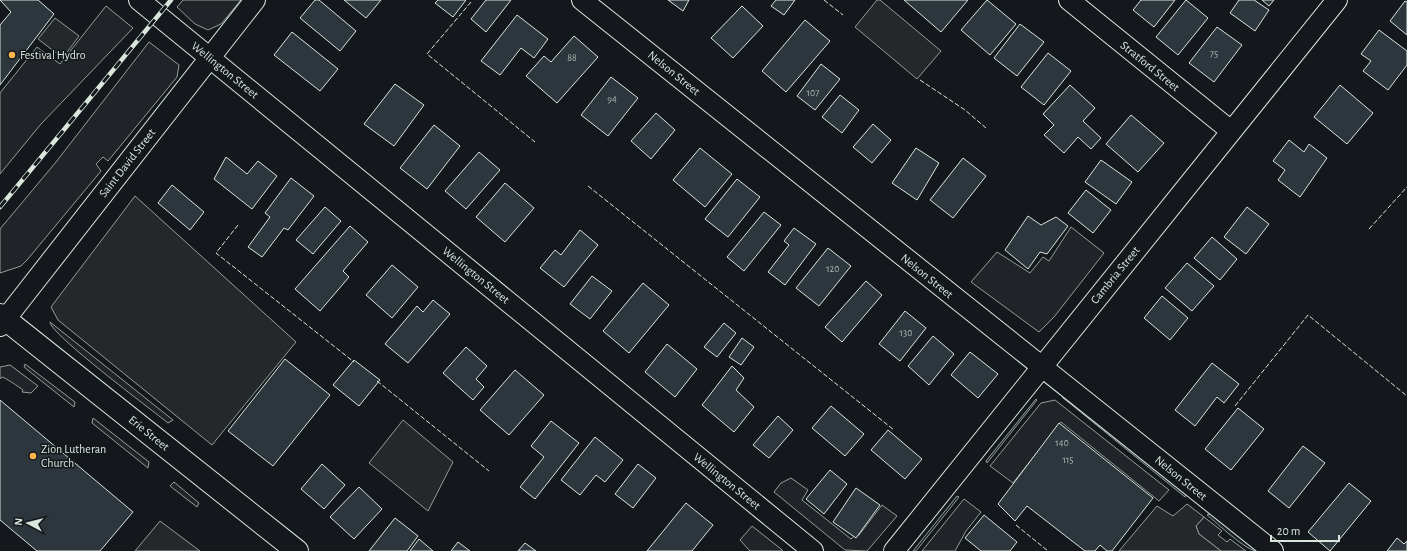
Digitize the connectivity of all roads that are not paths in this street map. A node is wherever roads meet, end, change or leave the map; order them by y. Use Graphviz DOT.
graph roads {
  1 [pos="139,0"];
  2 [pos="255,0"];
  3 [pos="582,0"];
  4 [pos="1069,0"];
  5 [pos="1337,0"];
  6 [pos="209,57"];
  7 [pos="1232,131"];
  8 [pos="2,320"];
  9 [pos="1041,366"];
  10 [pos="297,551"];
  11 [pos="813,551"];
  12 [pos="894,551"];
  13 [pos="1272,551"];
  1 -- 6 [label="street, Wellington Street"];
  2 -- 6 [label="street, Saint David Street"];
  3 -- 9 [label="street, Nelson Street"];
  4 -- 7 [label="street, Stratford Street"];
  5 -- 7 [label="street, Cambria Street"];
  6 -- 8 [label="street, Saint David Street"];
  6 -- 11 [label="street, Wellington Street"];
  7 -- 9 [label="street, Cambria Street"];
  8 -- 10 [label="main road, Erie Street"];
  9 -- 12 [label="street, Cambria Street"];
  9 -- 13 [label="street, Nelson Street"];
}
